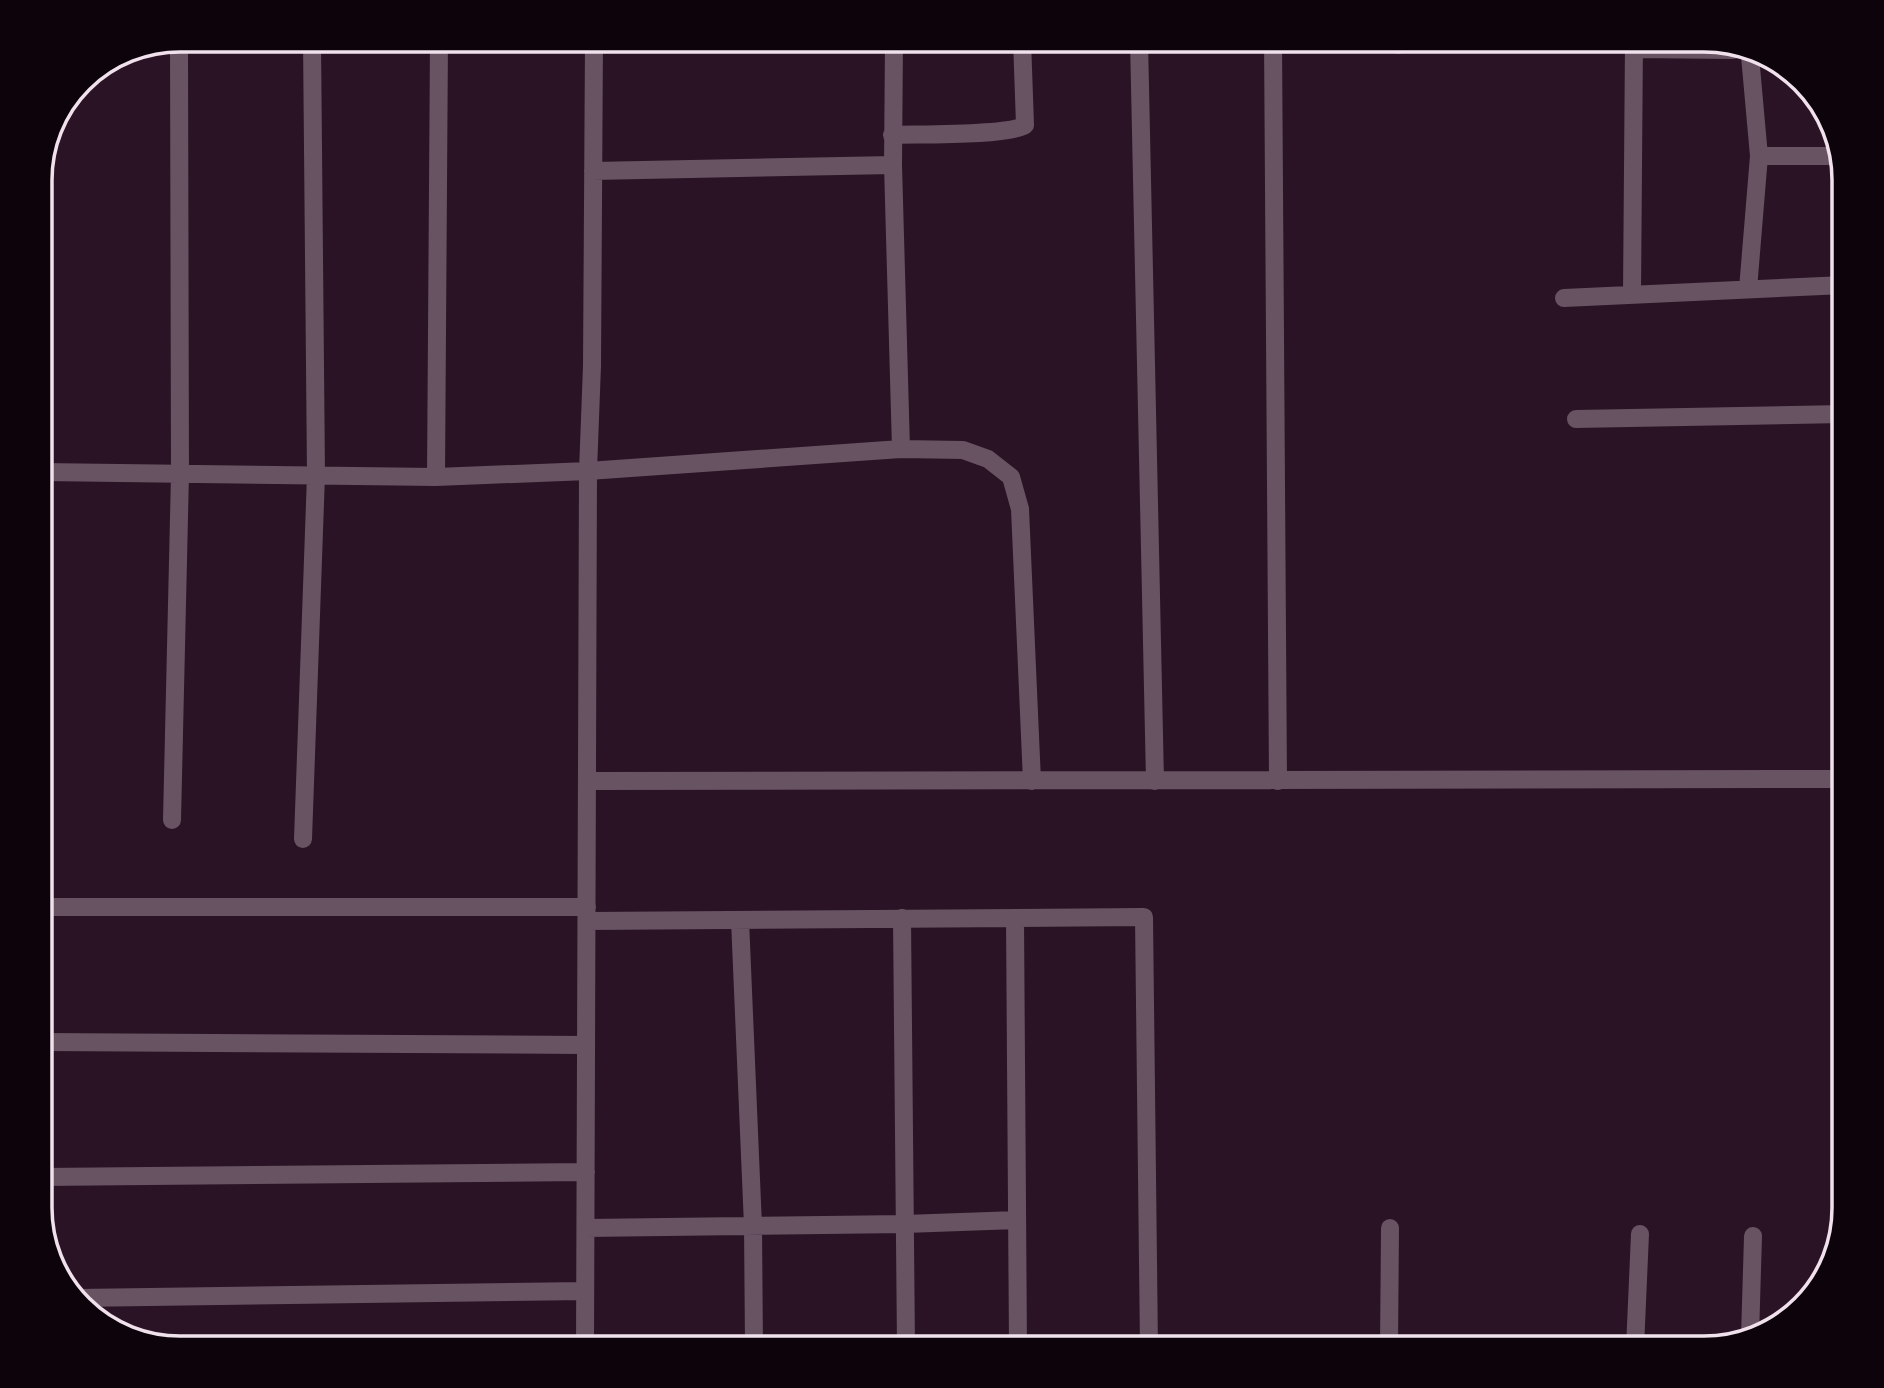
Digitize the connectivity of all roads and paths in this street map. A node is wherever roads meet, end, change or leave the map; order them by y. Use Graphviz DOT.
graph roads {
  1 [pos="1022,52"];
  2 [pos="1139,52"];
  3 [pos="1273,52"];
  4 [pos="1634,52"];
  5 [pos="179,53"];
  6 [pos="312,53"];
  7 [pos="439,53"];
  8 [pos="594,53"];
  9 [pos="894,53"];
  10 [pos="1750,61"];
  11 [pos="892,135"];
  12 [pos="1759,156"];
  13 [pos="1829,156"];
  14 [pos="893,165"];
  15 [pos="593,171"];
  16 [pos="1832,286"];
  17 [pos="1748,289"];
  18 [pos="1632,294"];
  19 [pos="1564,298"];
  20 [pos="1832,414"];
  21 [pos="1576,419"];
  22 [pos="901,449"];
  23 [pos="588,471"];
  24 [pos="53,472"];
  25 [pos="180,474"];
  26 [pos="316,475"];
  27 [pos="436,477"];
  28 [pos="1832,779"];
  29 [pos="1155,780"];
  30 [pos="1278,780"];
  31 [pos="588,781"];
  32 [pos="1031,781"];
  33 [pos="172,820"];
  34 [pos="303,839"];
  35 [pos="53,906"];
  36 [pos="587,914"];
  37 [pos="902,918"];
  38 [pos="1015,918"];
  39 [pos="740,920"];
  40 [pos="53,1042"];
  41 [pos="586,1045"];
  42 [pos="586,1172"];
  43 [pos="53,1177"];
  44 [pos="1017,1220"];
  45 [pos="905,1224"];
  46 [pos="753,1226"];
  47 [pos="586,1228"];
  48 [pos="1390,1228"];
  49 [pos="1640,1234"];
  50 [pos="1753,1236"];
  51 [pos="585,1291"];
  52 [pos="90,1298"];
  53 [pos="1750,1326"];
  54 [pos="585,1336"];
  55 [pos="754,1336"];
  56 [pos="906,1336"];
  57 [pos="1018,1336"];
  58 [pos="1149,1336"];
  59 [pos="1390,1336"];
  60 [pos="1636,1336"];
  1 -- 11 [label="street"];
  2 -- 29 [label="street"];
  3 -- 30 [label="street"];
  4 -- 18 [label="street"];
  5 -- 25 [label="street"];
  6 -- 26 [label="street"];
  7 -- 27 [label="street"];
  8 -- 15 [label="street"];
  9 -- 11 [label="street"];
  10 -- 12 [label="street"];
  11 -- 14 [label="street"];
  12 -- 13 [label="street"];
  12 -- 17 [label="street"];
  14 -- 15 [label="street"];
  14 -- 22 [label="street"];
  15 -- 23 [label="street"];
  16 -- 17 [label="street"];
  17 -- 18 [label="street"];
  18 -- 19 [label="street"];
  20 -- 21 [label="street"];
  22 -- 23 [label="street"];
  22 -- 32 [label="street"];
  23 -- 27 [label="street"];
  23 -- 31 [label="street"];
  24 -- 25 [label="street"];
  25 -- 26 [label="street"];
  25 -- 33 [label="street"];
  26 -- 27 [label="street"];
  26 -- 34 [label="street"];
  28 -- 30 [label="street"];
  29 -- 30 [label="street"];
  29 -- 32 [label="street"];
  31 -- 32 [label="street"];
  31 -- 36 [label="street"];
  35 -- 36 [label="street"];
  36 -- 39 [label="street"];
  36 -- 41 [label="street"];
  37 -- 38 [label="street"];
  37 -- 39 [label="street"];
  37 -- 45 [label="street"];
  38 -- 44 [label="street"];
  38 -- 58 [label="street"];
  39 -- 46 [label="street"];
  40 -- 41 [label="street"];
  41 -- 42 [label="street"];
  42 -- 43 [label="street"];
  42 -- 47 [label="street"];
  44 -- 45 [label="street"];
  44 -- 57 [label="street"];
  45 -- 46 [label="street"];
  45 -- 56 [label="street"];
  46 -- 47 [label="street"];
  46 -- 55 [label="street"];
  47 -- 51 [label="street"];
  48 -- 59 [label="street"];
  49 -- 60 [label="street"];
  50 -- 53 [label="street"];
  51 -- 52 [label="street"];
  51 -- 54 [label="street"];
}
